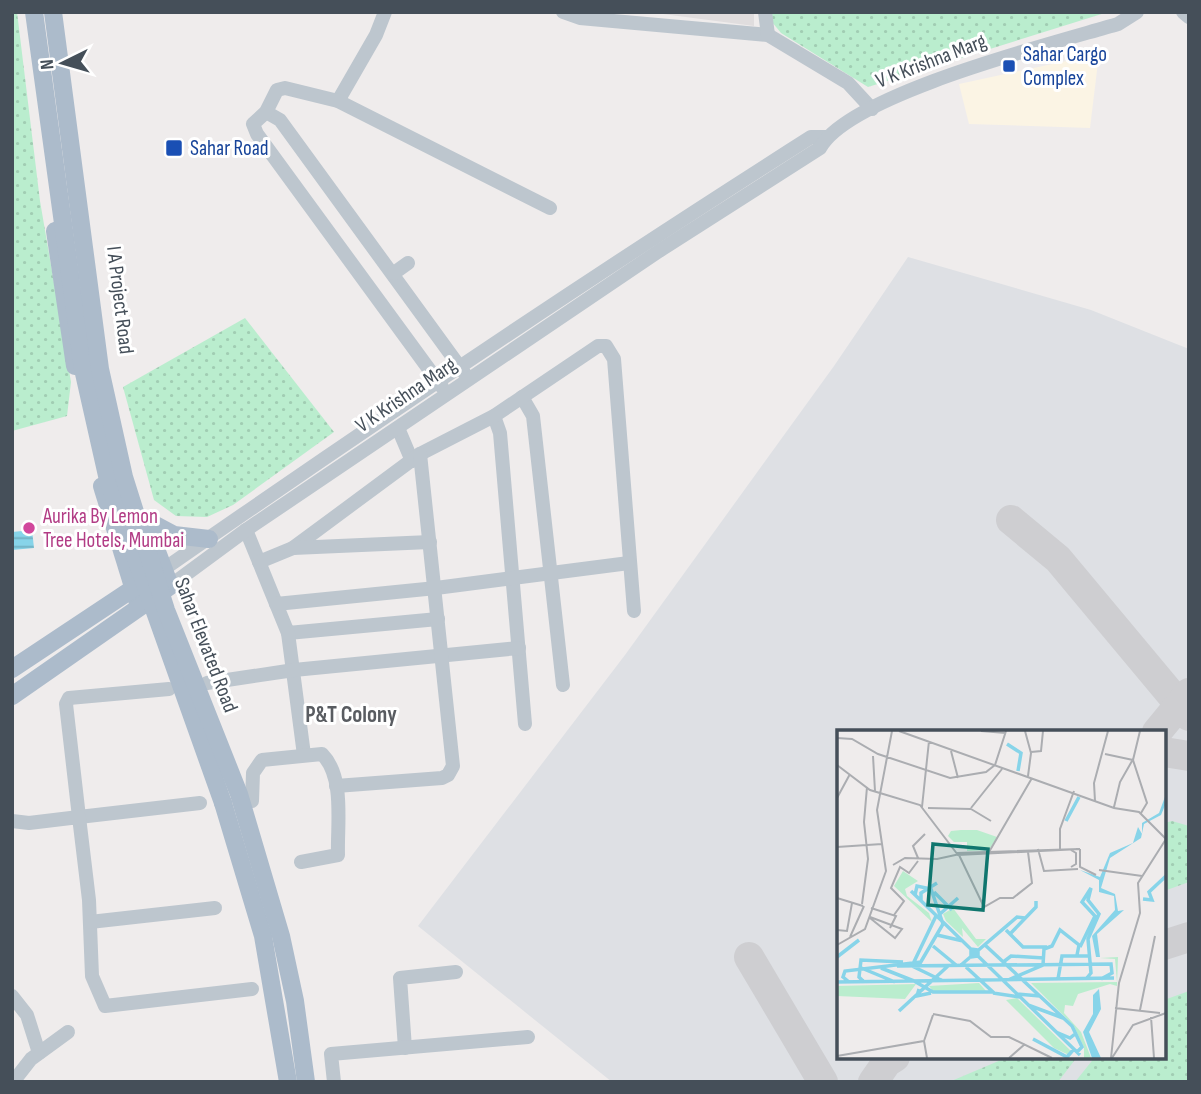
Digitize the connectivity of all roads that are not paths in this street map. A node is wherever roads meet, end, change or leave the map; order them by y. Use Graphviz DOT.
graph roads {
  1 [pos="28,12"];
  2 [pos="34,12"];
  3 [pos="53,12"];
  4 [pos="61,12"];
  5 [pos="385,12"];
  6 [pos="563,12"];
  7 [pos="765,12"];
  8 [pos="1137,12"];
  9 [pos="1183,12"];
  10 [pos="1189,18"];
  11 [pos="768,35"];
  12 [pos="338,101"];
  13 [pos="872,108"];
  14 [pos="266,112"];
  15 [pos="550,208"];
  16 [pos="648,249"];
  17 [pos="408,263"];
  18 [pos="394,272"];
  19 [pos="459,366"];
  20 [pos="470,380"];
  21 [pos="438,381"];
  22 [pos="448,395"];
  23 [pos="522,397"];
  24 [pos="494,416"];
  25 [pos="398,428"];
  26 [pos="416,457"];
  27 [pos="144,519"];
  28 [pos="246,530"];
  29 [pos="209,539"];
  30 [pos="430,542"];
  31 [pos="293,548"];
  32 [pos="122,555"];
  33 [pos="259,562"];
  34 [pos="629,563"];
  35 [pos="552,573"];
  36 [pos="167,578"];
  37 [pos="514,578"];
  38 [pos="133,589"];
  39 [pos="436,589"];
  40 [pos="112,602"];
  41 [pos="276,604"];
  42 [pos="139,606"];
  43 [pos="634,611"];
  44 [pos="439,619"];
  45 [pos="288,633"];
  46 [pos="520,649"];
  47 [pos="441,654"];
  48 [pos="12,670"];
  49 [pos="294,670"];
  50 [pos="208,683"];
  51 [pos="563,685"];
  52 [pos="169,689"];
  53 [pos="12,696"];
  54 [pos="525,724"];
  55 [pos="304,755"];
  56 [pos="336,786"];
  57 [pos="252,801"];
  58 [pos="200,803"];
  59 [pos="79,817"];
  60 [pos="12,821"];
  61 [pos="301,862"];
  62 [pos="215,908"];
  63 [pos="90,922"];
  64 [pos="456,972"];
  65 [pos="252,989"];
  66 [pos="12,996"];
  67 [pos="68,1032"];
  68 [pos="528,1037"];
  69 [pos="405,1048"];
  70 [pos="39,1053"];
  71 [pos="13,1082"];
  72 [pos="288,1082"];
  73 [pos="306,1082"];
  74 [pos="334,1082"];
  1 -- 32 [label="main road"];
  2 -- 72 [label="main road, Sahar Elevated Road, bridge"];
  3 -- 73 [label="main road, Sahar Elevated Road, bridge"];
  4 -- 27 [label="main road, I A Project Road"];
  5 -- 12 [label="street"];
  6 -- 11 [label="street"];
  7 -- 11 [label="street"];
  8 -- 13 [label="street, V K Krishna Marg"];
  9 -- 10 [label="street"];
  11 -- 13 [label="street"];
  12 -- 14 [label="street"];
  12 -- 15 [label="street"];
  13 -- 16 [label="street, V K Krishna Marg"];
  14 -- 18 [label="street"];
  14 -- 21 [label="street"];
  16 -- 19 [label="street, V K Krishna Marg"];
  16 -- 20 [label="street, V K Krishna Marg"];
  17 -- 18 [label="street"];
  18 -- 19 [label="street"];
  19 -- 20 [label="street"];
  19 -- 21 [label="street, V K Krishna Marg"];
  20 -- 22 [label="street, V K Krishna Marg"];
  21 -- 22 [label="street"];
  21 -- 29 [label="street, V K Krishna Marg"];
  22 -- 25 [label="street, V K Krishna Marg"];
  23 -- 24 [label="street"];
  23 -- 34 [label="street"];
  23 -- 35 [label="street"];
  24 -- 26 [label="street"];
  24 -- 37 [label="street"];
  25 -- 26 [label="street"];
  25 -- 28 [label="street, V K Krishna Marg"];
  26 -- 30 [label="street"];
  26 -- 31 [label="street"];
  27 -- 29 [label="main road"];
  27 -- 36 [label="main road, I A Project Road"];
  28 -- 33 [label="street"];
  28 -- 36 [label="street, V K Krishna Marg"];
  29 -- 36 [label="street, V K Krishna Marg"];
  30 -- 31 [label="street"];
  30 -- 39 [label="street"];
  31 -- 33 [label="street"];
  32 -- 38 [label="main road"];
  32 -- 40 [label="main road"];
  33 -- 41 [label="street"];
  34 -- 35 [label="street"];
  34 -- 43 [label="street"];
  35 -- 37 [label="street"];
  35 -- 51 [label="street"];
  36 -- 38 [label="main road, V K Krishna Marg"];
  36 -- 42 [label="main road, V K Krishna Marg"];
  37 -- 39 [label="street"];
  37 -- 46 [label="street"];
  38 -- 40 [label="main road, V K Krishna Marg"];
  38 -- 42 [label="main road"];
  39 -- 41 [label="street"];
  39 -- 44 [label="street"];
  40 -- 48 [label="main road, V K Krishna Marg"];
  41 -- 45 [label="street"];
  42 -- 53 [label="main road, V K Krishna Marg"];
  44 -- 45 [label="street"];
  44 -- 47 [label="street"];
  45 -- 49 [label="street"];
  46 -- 47 [label="street"];
  46 -- 54 [label="street"];
  47 -- 49 [label="street"];
  47 -- 56 [label="street"];
  49 -- 50 [label="street"];
  49 -- 55 [label="street"];
  52 -- 59 [label="street"];
  55 -- 56 [label="street"];
  55 -- 57 [label="street"];
  56 -- 61 [label="street"];
  58 -- 59 [label="street"];
  59 -- 60 [label="street"];
  59 -- 63 [label="street"];
  62 -- 63 [label="street"];
  63 -- 65 [label="street"];
  64 -- 69 [label="street"];
  66 -- 70 [label="street"];
  67 -- 70 [label="street"];
  68 -- 69 [label="street"];
  69 -- 74 [label="street"];
  70 -- 71 [label="street"];
}
